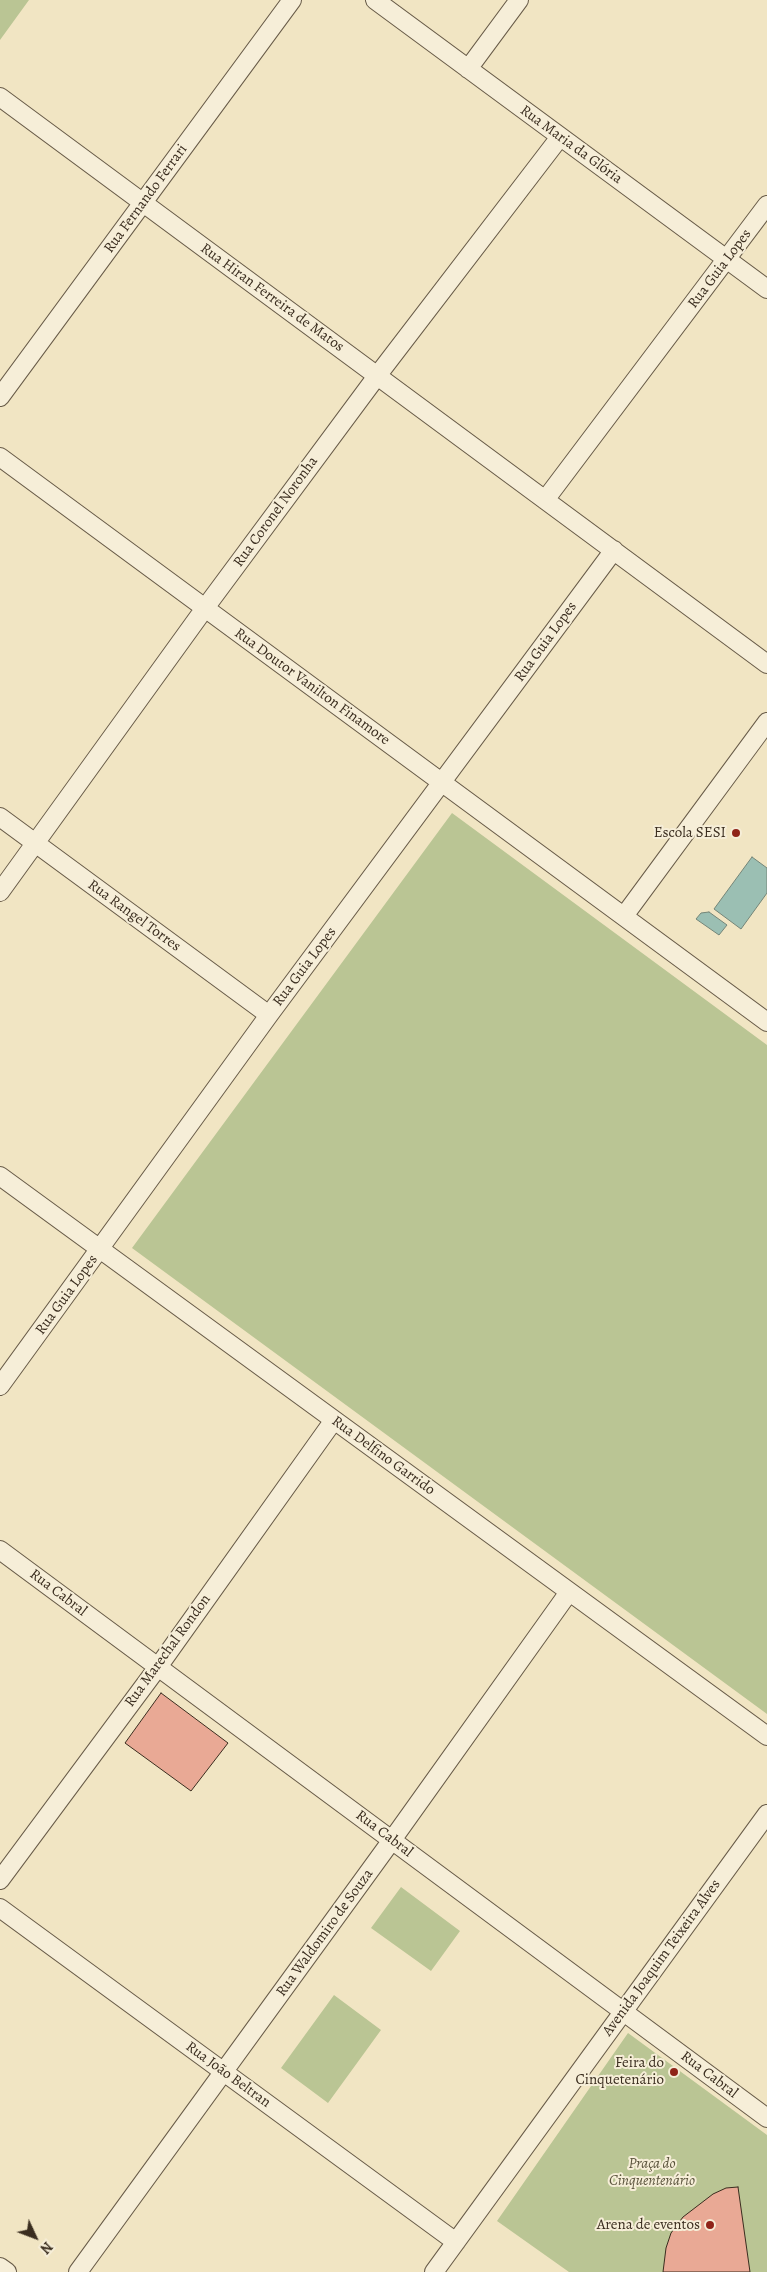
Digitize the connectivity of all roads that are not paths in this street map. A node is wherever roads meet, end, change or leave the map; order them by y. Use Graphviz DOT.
graph roads {
  1 [pos="292,0"];
  2 [pos="375,0"];
  3 [pos="519,0"];
  4 [pos="468,68"];
  5 [pos="0,97"];
  6 [pos="560,137"];
  7 [pos="142,202"];
  8 [pos="767,206"];
  9 [pos="727,260"];
  10 [pos="767,289"];
  11 [pos="377,376"];
  12 [pos="0,397"];
  13 [pos="0,457"];
  14 [pos="545,500"];
  15 [pos="614,550"];
  16 [pos="205,608"];
  17 [pos="767,664"];
  18 [pos="767,722"];
  19 [pos="442,783"];
  20 [pos="0,817"];
  21 [pos="35,843"];
  22 [pos="0,892"];
  23 [pos="624,916"];
  24 [pos="269,1015"];
  25 [pos="767,1022"];
  26 [pos="0,1176"];
  27 [pos="100,1249"];
  28 [pos="0,1386"];
  29 [pos="334,1420"];
  30 [pos="0,1550"];
  31 [pos="569,1592"];
  32 [pos="158,1667"];
  33 [pos="767,1736"];
  34 [pos="767,1814"];
  35 [pos="392,1840"];
  36 [pos="0,1880"];
  37 [pos="0,1908"];
  38 [pos="623,2012"];
  39 [pos="223,2071"];
  40 [pos="767,2118"];
  41 [pos="456,2242"];
  42 [pos="0,2267"];
  43 [pos="7,2272"];
  44 [pos="78,2272"];
  45 [pos="434,2272"];
  1 -- 7 [label="street, Rua Fernando Ferrari"];
  2 -- 4 [label="street, Rua Maria da Glória"];
  3 -- 4 [label="street"];
  4 -- 6 [label="street, Rua Maria da Glória"];
  5 -- 7 [label="street, Rua Hiran Ferreira de Matos"];
  6 -- 9 [label="street, Rua Maria da Glória"];
  6 -- 11 [label="street, Rua Coronel Noronha"];
  7 -- 11 [label="street, Rua Hiran Ferreira de Matos"];
  7 -- 12 [label="street, Rua Fernando Ferrari"];
  8 -- 9 [label="street, Rua Guia Lopes"];
  9 -- 10 [label="street, Rua Maria da Glória"];
  9 -- 14 [label="street, Rua Guia Lopes"];
  11 -- 14 [label="street, Rua Hiran Ferreira de Matos"];
  11 -- 16 [label="street, Rua Coronel Noronha"];
  13 -- 16 [label="street, Rua Doutor Vanilton Finamore"];
  14 -- 15 [label="street, Rua Hiran Ferreira de Matos"];
  15 -- 17 [label="street, Rua Hiran Ferreira de Matos"];
  15 -- 19 [label="street, Rua Guia Lopes"];
  16 -- 19 [label="street, Rua Doutor Vanilton Finamore"];
  16 -- 21 [label="street, Rua Coronel Noronha"];
  18 -- 23 [label="street"];
  19 -- 23 [label="street, Rua Doutor Vanilton Finamore"];
  19 -- 24 [label="street, Rua Guia Lopes"];
  20 -- 21 [label="street, Rua Rangel Torres"];
  21 -- 22 [label="street, Rua Coronel Noronha"];
  21 -- 24 [label="street, Rua Rangel Torres"];
  23 -- 25 [label="street, Rua Doutor Vanilton Finamore"];
  24 -- 27 [label="street, Rua Guia Lopes"];
  26 -- 27 [label="street, Rua Delfino Garrido"];
  27 -- 28 [label="street, Rua Guia Lopes"];
  27 -- 29 [label="street, Rua Delfino Garrido"];
  29 -- 31 [label="street, Rua Delfino Garrido"];
  29 -- 32 [label="street, Rua Marechal Rondon"];
  30 -- 32 [label="street, Rua Cabral"];
  31 -- 33 [label="street, Rua Delfino Garrido"];
  31 -- 35 [label="street, Rua Waldomiro de Souza"];
  32 -- 35 [label="street, Rua Cabral"];
  32 -- 36 [label="street, Rua Marechal Rondon"];
  34 -- 38 [label="street, Avenida Joaquim Teixeira Alves"];
  35 -- 38 [label="street, Rua Cabral"];
  35 -- 39 [label="street, Rua Waldomiro de Souza"];
  37 -- 39 [label="street, Rua João Beltran"];
  38 -- 40 [label="street, Rua Cabral"];
  38 -- 41 [label="street, Avenida Joaquim Teixeira Alves"];
  39 -- 41 [label="street, Rua João Beltran"];
  39 -- 44 [label="street, Rua Waldomiro de Souza"];
  41 -- 45 [label="street, Avenida Joaquim Teixeira Alves"];
  42 -- 43 [label="street"];
}
